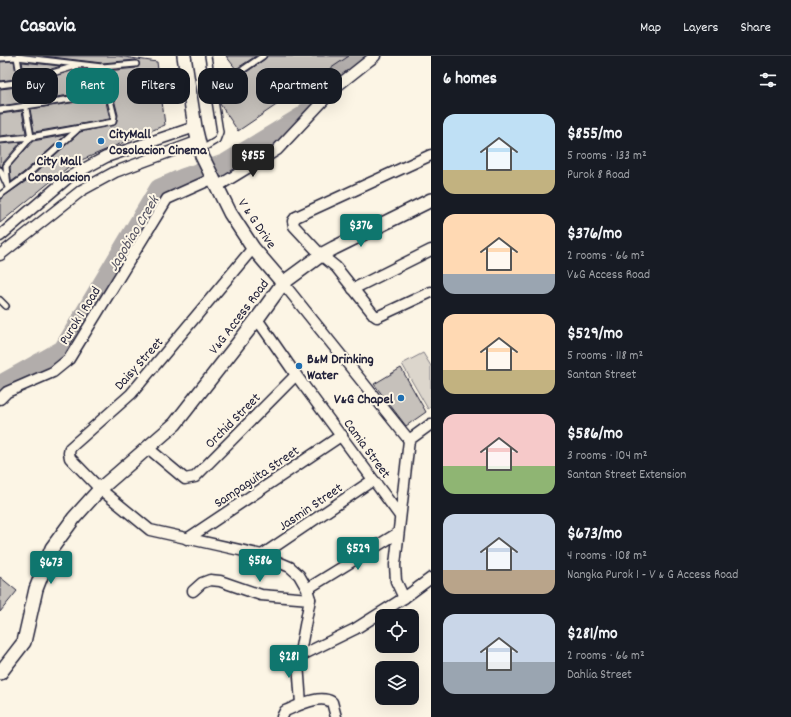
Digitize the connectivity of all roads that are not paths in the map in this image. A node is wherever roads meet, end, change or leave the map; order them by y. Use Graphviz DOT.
graph roads {
  1 [pos="176,56"];
  2 [pos="184,56"];
  3 [pos="208,56"];
  4 [pos="263,56"];
  5 [pos="375,56"];
  6 [pos="17,57"];
  7 [pos="0,58"];
  8 [pos="136,64"];
  9 [pos="79,65"];
  10 [pos="102,67"];
  11 [pos="19,68"];
  12 [pos="210,68"];
  13 [pos="245,68"];
  14 [pos="58,71"];
  15 [pos="12,83"];
  16 [pos="0,85"];
  17 [pos="66,100"];
  18 [pos="112,104"];
  19 [pos="215,104"];
  20 [pos="26,106"];
  21 [pos="0,110"];
  22 [pos="191,128"];
  23 [pos="77,130"];
  24 [pos="31,138"];
  25 [pos="0,140"];
  26 [pos="431,155"];
  27 [pos="205,161"];
  28 [pos="0,170"];
  29 [pos="8,188"];
  30 [pos="0,195"];
  31 [pos="431,200"];
  32 [pos="0,236"];
  33 [pos="253,248"];
  34 [pos="431,250"];
  35 [pos="0,255"];
  36 [pos="322,255"];
  37 [pos="284,283"];
  38 [pos="354,289"];
  39 [pos="431,292"];
  40 [pos="0,300"];
  41 [pos="6,306"];
  42 [pos="257,320"];
  43 [pos="296,375"];
  44 [pos="0,399"];
  45 [pos="431,424"];
  46 [pos="342,435"];
  47 [pos="409,440"];
  48 [pos="148,448"];
  49 [pos="373,480"];
  50 [pos="100,489"];
  51 [pos="400,516"];
  52 [pos="398,534"];
  53 [pos="187,539"];
  54 [pos="262,555"];
  55 [pos="431,578"];
  56 [pos="193,591"];
  57 [pos="308,594"];
  58 [pos="404,598"];
  59 [pos="300,656"];
  60 [pos="0,673"];
  61 [pos="301,704"];
  62 [pos="282,717"];
  63 [pos="336,717"];
  1 -- 22 [label="street, V & G Drive"];
  2 -- 22 [label="street, V & G Drive"];
  3 -- 12 [label="lane"];
  4 -- 13 [label="lane"];
  5 -- 27 [label="street"];
  6 -- 7 [label="lane"];
  6 -- 9 [label="lane"];
  6 -- 11 [label="lane"];
  8 -- 10 [label="lane"];
  9 -- 10 [label="lane"];
  9 -- 14 [label="lane"];
  15 -- 16 [label="lane"];
  17 -- 20 [label="lane"];
  18 -- 23 [label="lane"];
  19 -- 27 [label="lane"];
  20 -- 21 [label="lane"];
  20 -- 24 [label="lane"];
  22 -- 27 [label="street, V & G Drive"];
  22 -- 32 [label="street"];
  23 -- 24 [label="lane"];
  23 -- 29 [label="lane"];
  24 -- 25 [label="lane"];
  24 -- 29 [label="lane"];
  26 -- 36 [label="street"];
  27 -- 33 [label="street, V & G Drive"];
  27 -- 35 [label="street"];
  27 -- 44 [label="street, Purok 1 Road"];
  28 -- 29 [label="lane"];
  29 -- 30 [label="lane"];
  31 -- 36 [label="street, V&G Access Road"];
  33 -- 37 [label="street, V & G Drive"];
  33 -- 50 [label="street, Daisy Street"];
  34 -- 38 [label="street"];
  36 -- 37 [label="street, V&G Access Road"];
  36 -- 38 [label="street"];
  37 -- 42 [label="street, V&G Access Road"];
  37 -- 47 [label="street"];
  38 -- 39 [label="street"];
  40 -- 41 [label="lane"];
  42 -- 43 [label="street, Camia Street"];
  42 -- 48 [label="street, V&G Access Road"];
  43 -- 46 [label="street, Camia Street"];
  43 -- 48 [label="street, Orchid Street"];
  45 -- 47 [label="street"];
  46 -- 49 [label="street, Camia Street"];
  46 -- 53 [label="street, Sampaguita Street"];
  47 -- 51 [label="street"];
  48 -- 50 [label="street, V&G Access Road"];
  49 -- 51 [label="street, Camia Street"];
  49 -- 54 [label="street, Jasmin Street"];
  50 -- 53 [label="street, Daisy Street"];
  50 -- 60 [label="street, V&G Access Road"];
  51 -- 52 [label="street"];
  52 -- 57 [label="street"];
  52 -- 58 [label="street"];
  53 -- 54 [label="street, Daisy Street"];
  54 -- 57 [label="street, Daisy Street"];
  55 -- 58 [label="street"];
  56 -- 57 [label="street"];
  57 -- 59 [label="street"];
  58 -- 59 [label="street"];
  59 -- 61 [label="street"];
  61 -- 62 [label="street"];
  61 -- 63 [label="street"];
}
